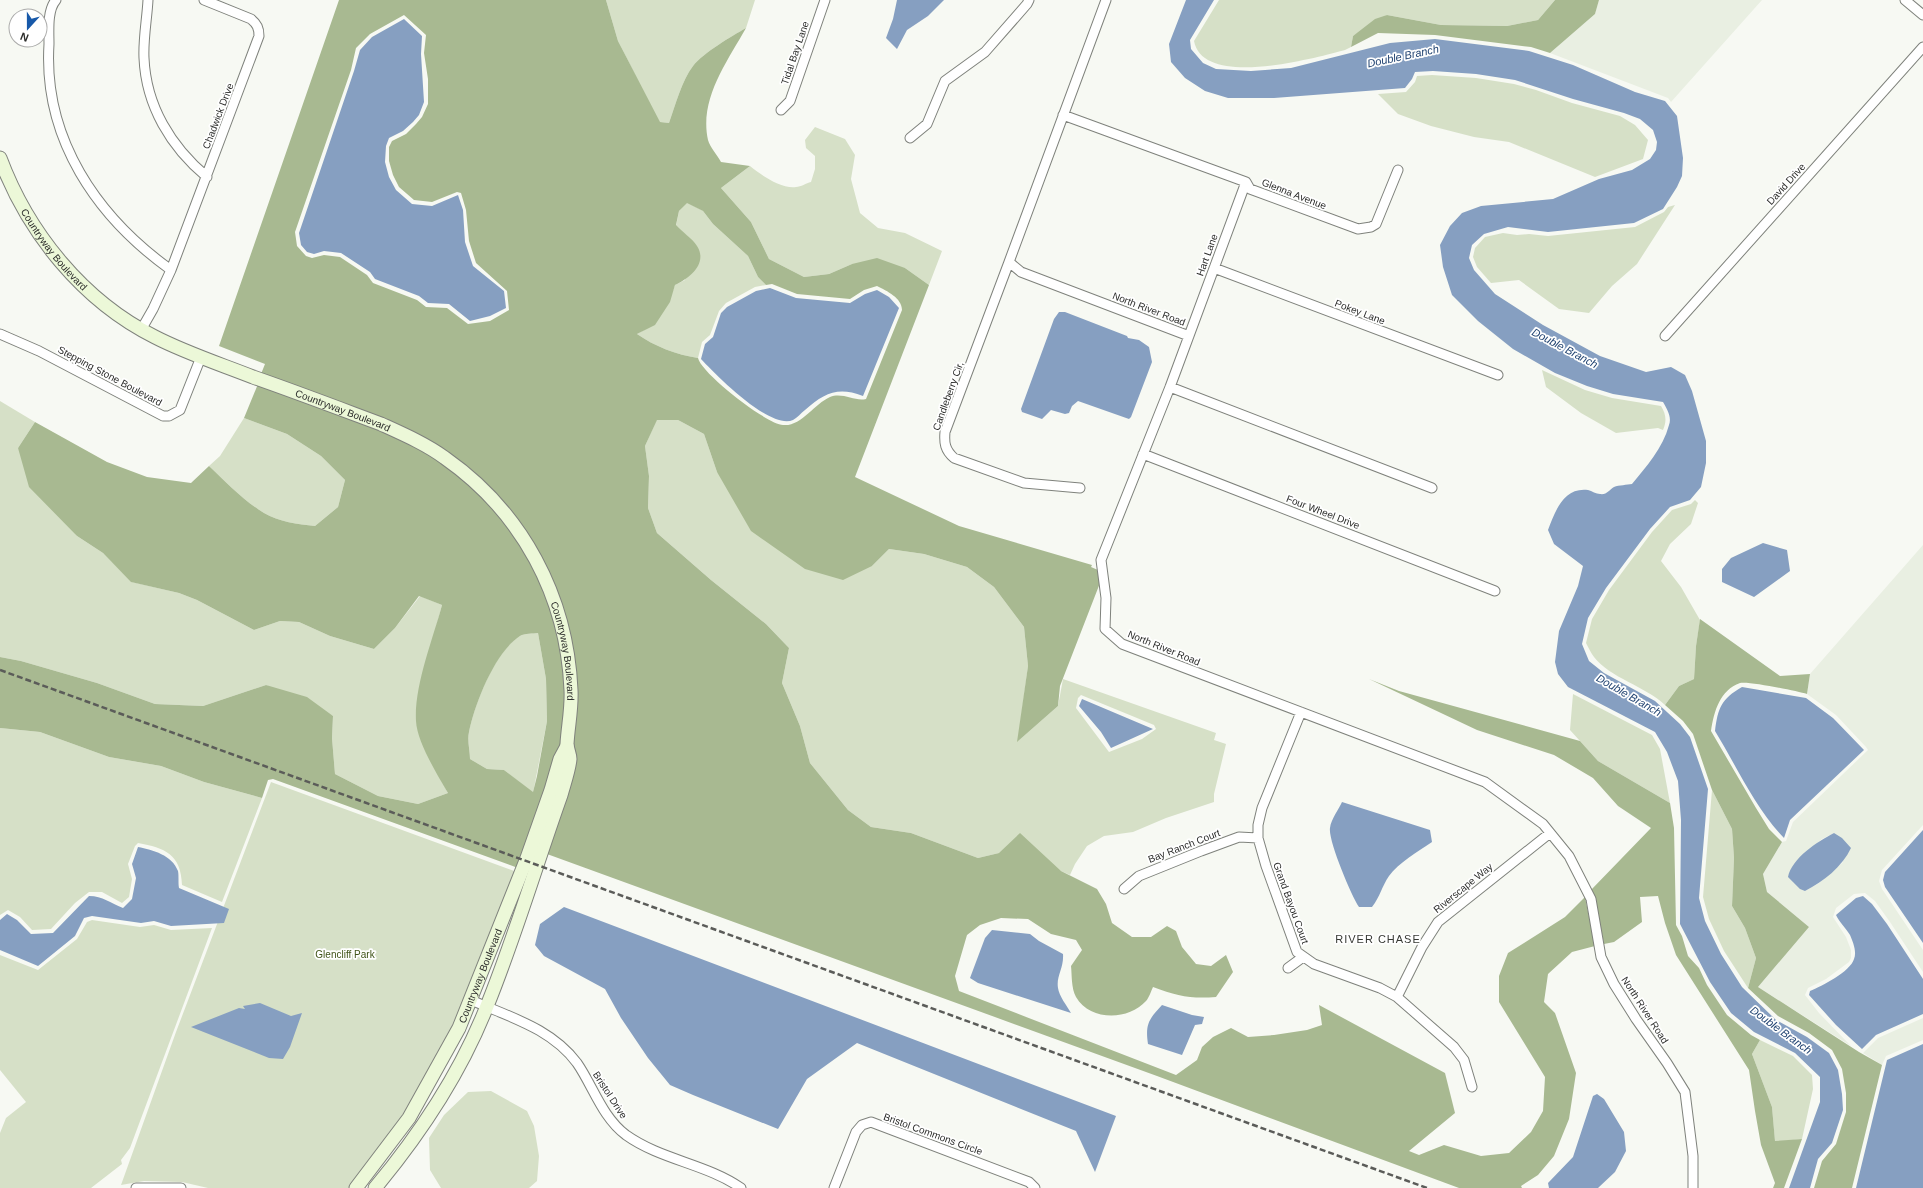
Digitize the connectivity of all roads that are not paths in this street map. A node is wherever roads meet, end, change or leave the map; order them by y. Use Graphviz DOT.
graph roads {
  1 [pos="56,0"];
  2 [pos="148,0"];
  3 [pos="204,0"];
  4 [pos="825,0"];
  5 [pos="1029,0"];
  6 [pos="1106,0"];
  7 [pos="1905,0"];
  8 [pos="1923,15"];
  9 [pos="1923,47"];
  10 [pos="781,110"];
  11 [pos="1063,115"];
  12 [pos="910,138"];
  13 [pos="0,158"];
  14 [pos="1398,170"];
  15 [pos="207,176"];
  16 [pos="1246,182"];
  17 [pos="1009,262"];
  18 [pos="1214,268"];
  19 [pos="171,270"];
  20 [pos="141,330"];
  21 [pos="0,334"];
  22 [pos="1189,336"];
  23 [pos="1665,336"];
  24 [pos="201,357"];
  25 [pos="1498,375"];
  26 [pos="1170,387"];
  27 [pos="1143,454"];
  28 [pos="1080,488"];
  29 [pos="1432,488"];
  30 [pos="1495,590"];
  31 [pos="1301,712"];
  32 [pos="567,746"];
  33 [pos="1550,833"];
  34 [pos="1258,838"];
  35 [pos="1124,889"];
  36 [pos="1303,957"];
  37 [pos="1288,968"];
  38 [pos="1397,997"];
  39 [pos="471,1000"];
  40 [pos="487,1007"];
  41 [pos="1472,1087"];
  42 [pos="359,1185"];
  43 [pos="136,1188"];
  44 [pos="181,1188"];
  45 [pos="375,1188"];
  46 [pos="741,1188"];
  47 [pos="834,1188"];
  48 [pos="1036,1188"];
  49 [pos="1693,1188"];
  1 -- 19 [label="street"];
  2 -- 15 [label="street"];
  3 -- 15 [label="street, Chadwick Drive"];
  4 -- 10 [label="street, Tidal Bay Lane"];
  5 -- 12 [label="street"];
  6 -- 11 [label="street"];
  7 -- 8 [label="street"];
  9 -- 23 [label="street, David Drive"];
  11 -- 16 [label="street, Glenna Avenue"];
  11 -- 17 [label="street"];
  13 -- 20 [label="street, Countryway Boulevard"];
  14 -- 16 [label="street, Glenna Avenue"];
  15 -- 19 [label="street, Chadwick Drive"];
  16 -- 18 [label="street, Hart Lane"];
  17 -- 22 [label="street, North River Road"];
  17 -- 28 [label="street, Candleberry Cir,"];
  18 -- 22 [label="street, Hart Lane"];
  18 -- 25 [label="street, Pokey Lane"];
  19 -- 20 [label="street, Chadwick Drive"];
  20 -- 24 [label="street, Countryway Boulevard"];
  21 -- 24 [label="street, Stepping Stone Boulevard"];
  22 -- 26 [label="street, North River Road"];
  24 -- 32 [label="street, Countryway Boulevard"];
  26 -- 27 [label="street, North River Road"];
  26 -- 29 [label="street"];
  27 -- 30 [label="street, Four Wheel Drive"];
  27 -- 31 [label="street, North River Road"];
  31 -- 33 [label="street, North River Road"];
  31 -- 34 [label="street, Grand Bayou Court"];
  32 -- 39 [label="street, Countryway Boulevard"];
  32 -- 40 [label="street, Countryway Boulevard"];
  33 -- 38 [label="street, Riverscape Way"];
  33 -- 49 [label="street, North River Road"];
  34 -- 35 [label="street, Bay Ranch Court"];
  34 -- 36 [label="street, Grand Bayou Court"];
  36 -- 37 [label="street"];
  36 -- 38 [label="street, Grand Bayou Court"];
  38 -- 41 [label="street, Grand Bayou Court"];
  39 -- 40 [label="street, Bristol Drive"];
  39 -- 42 [label="street, Countryway Boulevard"];
  40 -- 45 [label="street, Countryway Boulevard"];
  40 -- 46 [label="street, Bristol Drive"];
  43 -- 44 [label="street"];
  47 -- 48 [label="street, Bristol Commons Circle"];
}
